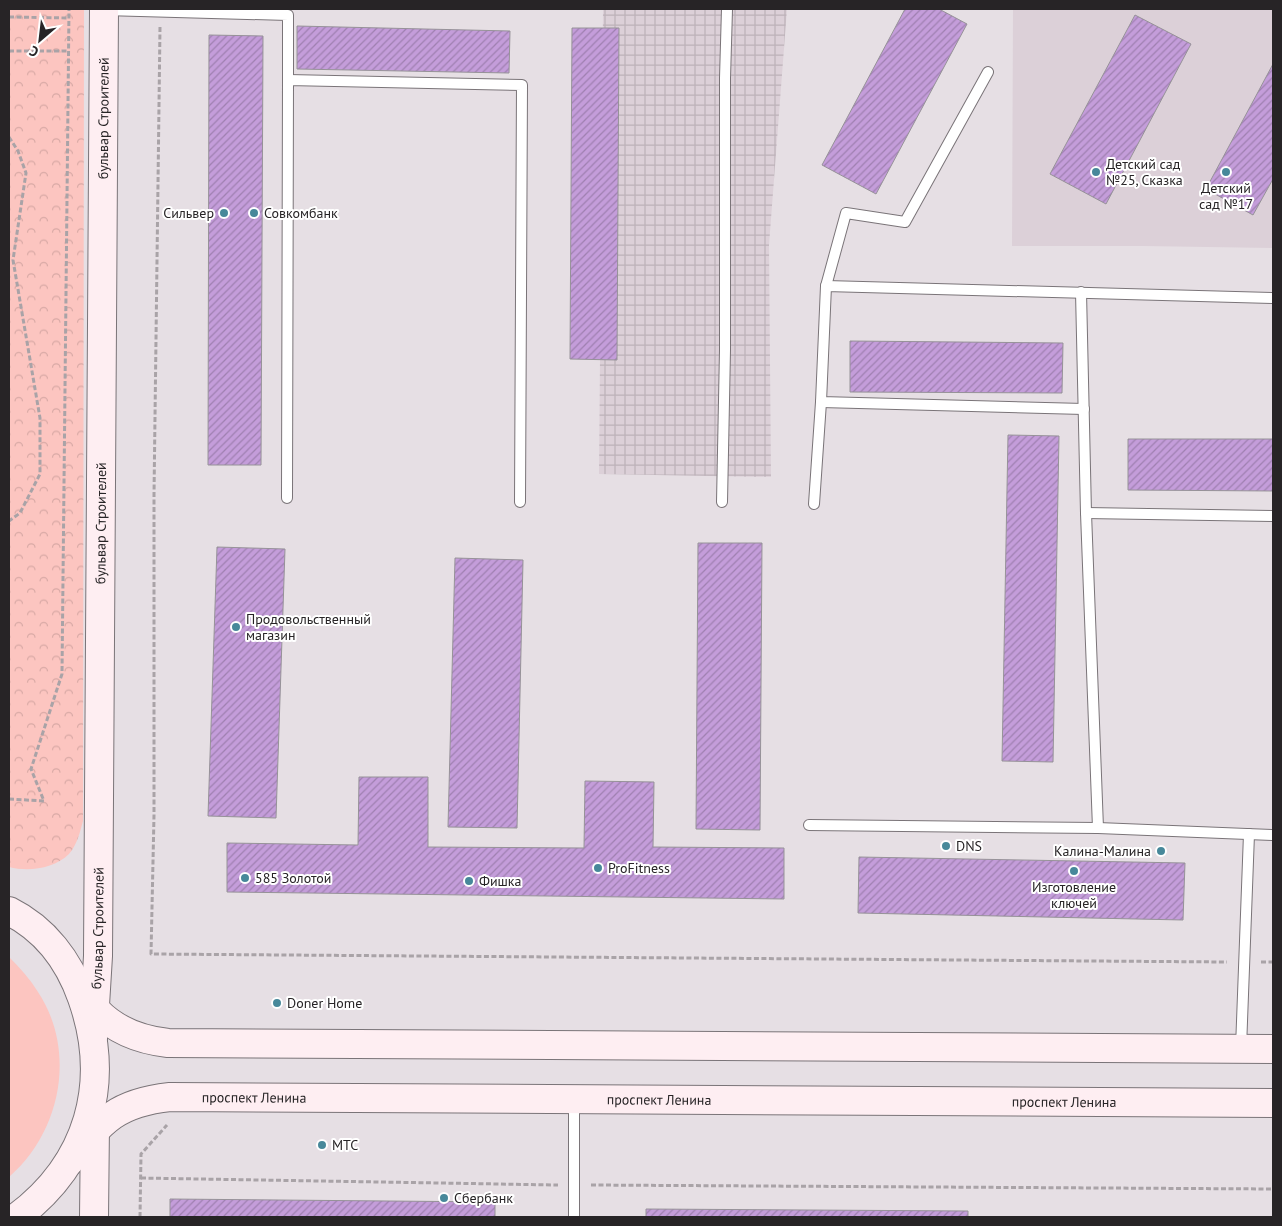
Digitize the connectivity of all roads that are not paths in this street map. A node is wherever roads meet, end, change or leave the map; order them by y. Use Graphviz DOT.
graph roads {
  1 [pos="104,9"];
  2 [pos="727,9"];
  3 [pos="988,72"];
  4 [pos="288,80"];
  5 [pos="826,286"];
  6 [pos="1081,292"];
  7 [pos="1273,298"];
  8 [pos="821,402"];
  9 [pos="1084,409"];
  10 [pos="287,498"];
  11 [pos="520,502"];
  12 [pos="722,502"];
  13 [pos="814,504"];
  14 [pos="1086,513"];
  15 [pos="1273,516"];
  16 [pos="809,825"];
  17 [pos="1098,828"];
  18 [pos="1249,834"];
  19 [pos="1273,835"];
  20 [pos="9,910"];
  21 [pos="76,981"];
  22 [pos="95,1010"];
  23 [pos="92,1038"];
  24 [pos="1241,1049"];
  25 [pos="1273,1049"];
  26 [pos="94,1092"];
  27 [pos="574,1100"];
  28 [pos="1273,1103"];
  29 [pos="95,1130"];
  30 [pos="69,1162"];
  31 [pos="17,1217"];
  32 [pos="94,1217"];
  33 [pos="574,1217"];
  1 -- 4 [label="lane"];
  1 -- 22 [label="main road, бульвар Строителей"];
  2 -- 12 [label="lane"];
  3 -- 5 [label="lane"];
  4 -- 10 [label="lane"];
  4 -- 11 [label="lane"];
  5 -- 6 [label="lane"];
  5 -- 8 [label="lane"];
  6 -- 7 [label="lane"];
  6 -- 9 [label="lane"];
  8 -- 9 [label="lane"];
  8 -- 13 [label="lane"];
  9 -- 14 [label="lane"];
  14 -- 15 [label="lane"];
  14 -- 17 [label="lane"];
  16 -- 17 [label="lane"];
  17 -- 18 [label="lane"];
  18 -- 19 [label="lane"];
  18 -- 24 [label="lane"];
  20 -- 21 [label="main road"];
  21 -- 22 [label="main road"];
  21 -- 23 [label="main road"];
  22 -- 23 [label="main road, бульвар Строителей"];
  22 -- 24 [label="main road"];
  23 -- 26 [label="main road"];
  24 -- 25 [label="main road"];
  26 -- 29 [label="main road"];
  26 -- 30 [label="main road"];
  27 -- 28 [label="main road, проспект Ленина"];
  27 -- 29 [label="main road, проспект Ленина"];
  27 -- 33 [label="lane"];
  29 -- 30 [label="main road, проспект Ленина"];
  29 -- 32 [label="main road"];
  30 -- 31 [label="main road"];
}
